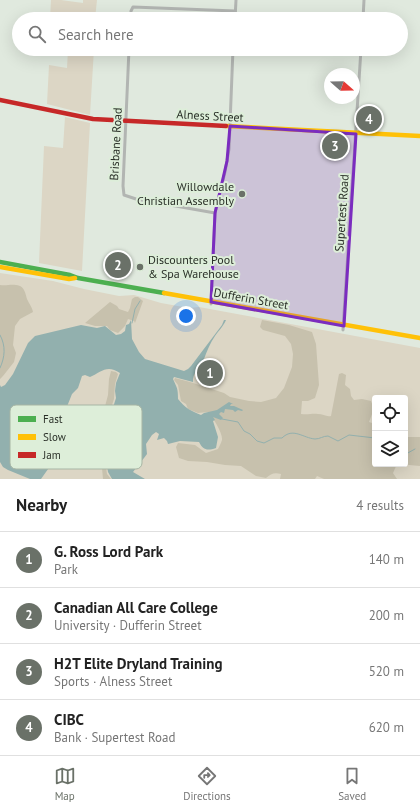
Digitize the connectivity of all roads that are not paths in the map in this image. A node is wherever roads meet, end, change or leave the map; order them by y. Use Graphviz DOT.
graph roads {
  1 [pos="236,0"];
  2 [pos="364,0"];
  3 [pos="235,11"];
  4 [pos="131,12"];
  5 [pos="363,12"];
  6 [pos="130,56"];
  7 [pos="233,56"];
  8 [pos="361,56"];
  9 [pos="0,100"];
  10 [pos="126,122"];
  11 [pos="230,126"];
  12 [pos="356,134"];
  13 [pos="420,136"];
  14 [pos="215,213"];
  15 [pos="0,262"];
  16 [pos="0,267"];
  17 [pos="78,278"];
  18 [pos="211,303"];
  19 [pos="343,328"];
  20 [pos="420,338"];
  1 -- 3 [label="street"];
  2 -- 5 [label="street"];
  3 -- 4 [label="street"];
  6 -- 10 [label="street, Brisbane Road"];
  7 -- 11 [label="street"];
  8 -- 12 [label="street, Supertest Road"];
  9 -- 10 [label="main road, Alness Street"];
  10 -- 11 [label="main road, Alness Street"];
  10 -- 14 [label="street, Brisbane Road"];
  11 -- 12 [label="main road, Alness Street"];
  11 -- 14 [label="street"];
  12 -- 13 [label="main road, Alness Street"];
  12 -- 19 [label="street, Supertest Road"];
  14 -- 18 [label="street"];
  15 -- 17 [label="main road, Dufferin Street"];
  16 -- 17 [label="main road, Dufferin Street"];
  17 -- 18 [label="main road, Dufferin Street"];
  18 -- 19 [label="main road, Dufferin Street"];
  19 -- 20 [label="main road, Dufferin Street"];
}
